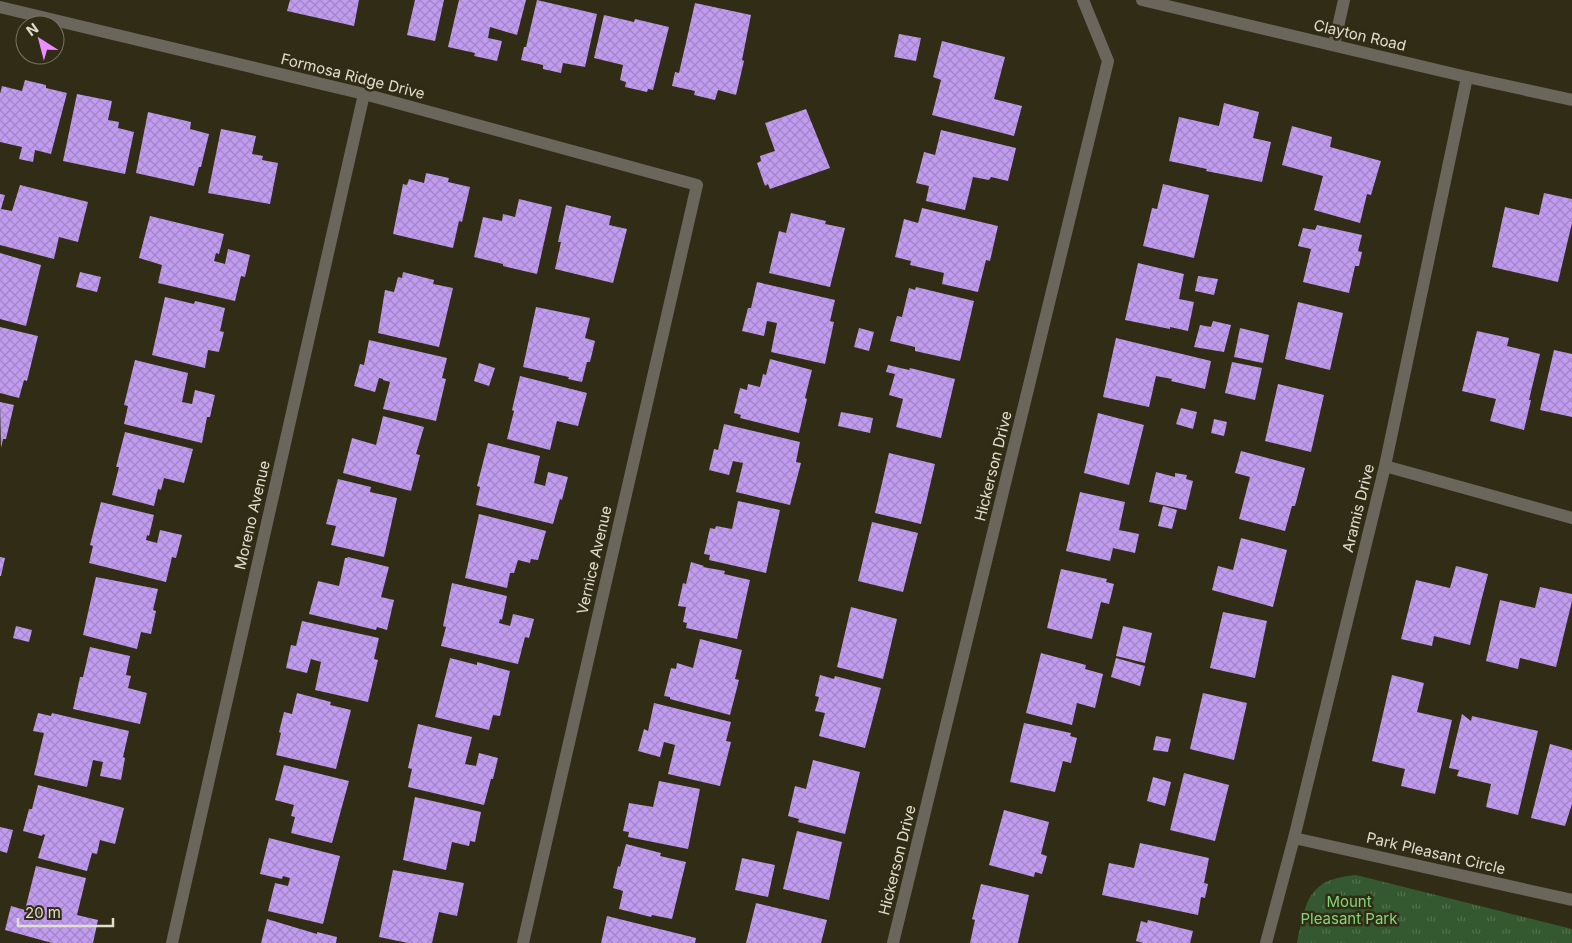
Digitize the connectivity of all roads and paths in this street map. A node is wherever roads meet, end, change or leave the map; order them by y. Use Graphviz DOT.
graph roads {
  1 [pos="1083,0"];
  2 [pos="1142,0"];
  3 [pos="1344,0"];
  4 [pos="0,7"];
  5 [pos="1334,45"];
  6 [pos="1466,77"];
  7 [pos="364,94"];
  8 [pos="1572,100"];
  9 [pos="697,185"];
  10 [pos="1385,466"];
  11 [pos="1572,518"];
  12 [pos="1294,838"];
  13 [pos="1572,900"];
  14 [pos="172,943"];
  15 [pos="523,943"];
  16 [pos="893,943"];
  17 [pos="1266,943"];
  1 -- 16 [label="street, Hickerson Drive"];
  2 -- 5 [label="street, Clayton Road"];
  3 -- 5 [label="street"];
  4 -- 7 [label="street, Formosa Ridge Drive"];
  5 -- 6 [label="street, Clayton Road"];
  6 -- 8 [label="street, Clayton Road"];
  6 -- 10 [label="street, Aramis Drive"];
  7 -- 9 [label="street, Formosa Ridge Drive"];
  7 -- 14 [label="street, Moreno Avenue"];
  9 -- 15 [label="street, Vernice Avenue"];
  10 -- 11 [label="street"];
  10 -- 12 [label="street, Aramis Drive"];
  12 -- 13 [label="street, Park Pleasant Circle"];
  12 -- 17 [label="street, Aramis Drive"];
}
